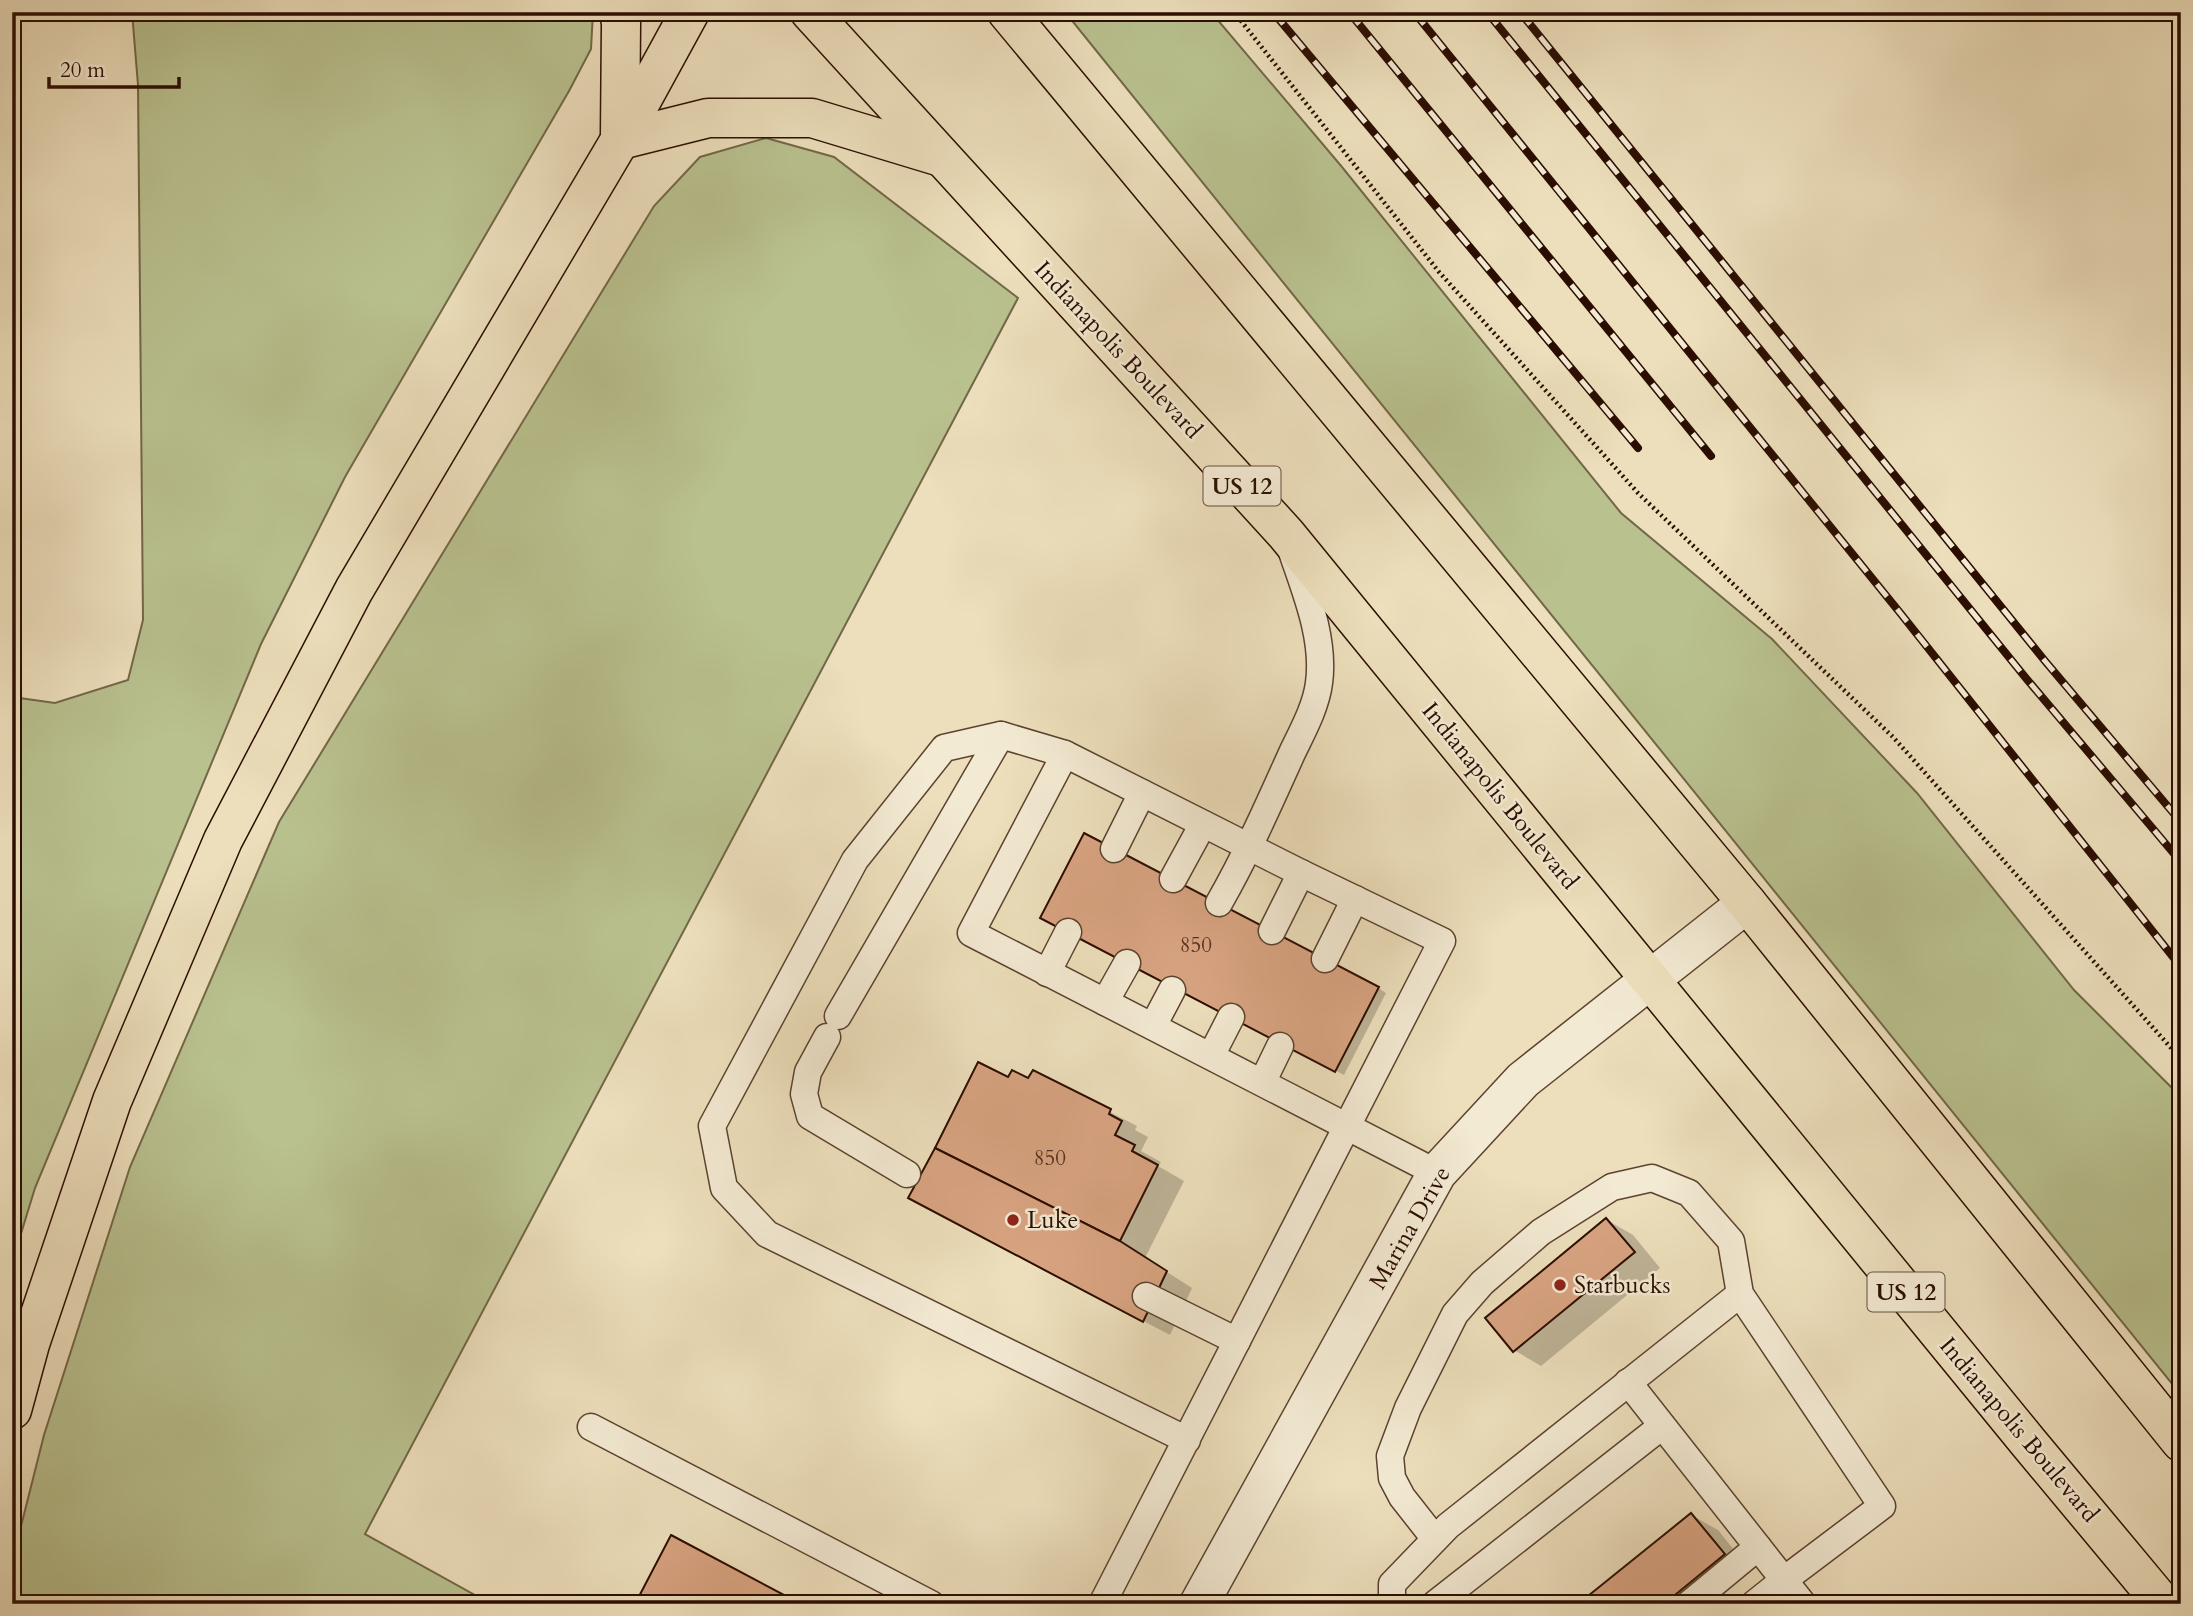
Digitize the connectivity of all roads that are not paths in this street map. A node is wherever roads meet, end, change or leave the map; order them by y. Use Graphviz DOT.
graph roads {
  1 [pos="619,12"];
  2 [pos="690,12"];
  3 [pos="810,12"];
  4 [pos="1007,12"];
  5 [pos="620,140"];
  6 [pos="941,157"];
  7 [pos="1286,534"];
  8 [pos="1001,736"];
  9 [pos="1065,754"];
  10 [pos="1142,793"];
  11 [pos="1203,824"];
  12 [pos="1250,848"];
  13 [pos="1114,849"];
  14 [pos="1301,873"];
  15 [pos="1173,880"];
  16 [pos="1355,899"];
  17 [pos="1219,903"];
  18 [pos="1747,903"];
  19 [pos="1272,931"];
  20 [pos="1068,932"];
  21 [pos="1325,959"];
  22 [pos="1127,963"];
  23 [pos="1047,973"];
  24 [pos="1651,980"];
  25 [pos="1172,990"];
  26 [pos="1105,1002"];
  27 [pos="1231,1017"];
  28 [pos="1153,1026"];
  29 [pos="1280,1046"];
  30 [pos="1211,1056"];
  31 [pos="1263,1081"];
  32 [pos="1348,1126"];
  33 [pos="1437,1172"];
  34 [pos="908,1174"];
  35 [pos="1740,1293"];
  36 [pos="1146,1296"];
  37 [pos="1237,1341"];
  38 [pos="1628,1382"];
  39 [pos="12,1410"];
  40 [pos="1662,1426"];
  41 [pos="591,1427"];
  42 [pos="1186,1440"];
  43 [pos="2181,1442"];
  44 [pos="1435,1539"];
  45 [pos="1758,1547"];
  46 [pos="1784,1580"];
  47 [pos="931,1604"];
  48 [pos="1102,1604"];
  49 [pos="1199,1604"];
  50 [pos="1392,1604"];
  51 [pos="1435,1604"];
  52 [pos="1689,1604"];
  53 [pos="1754,1604"];
  54 [pos="1803,1604"];
  55 [pos="2164,1604"];
  1 -- 5 [label="main road"];
  2 -- 5 [label="main road"];
  3 -- 6 [label="main road, Indianapolis Boulevard / US 12"];
  4 -- 18 [label="main road"];
  5 -- 6 [label="main road"];
  5 -- 39 [label="main road"];
  6 -- 7 [label="main road, Indianapolis Boulevard / US 12"];
  7 -- 12 [label="lane"];
  7 -- 24 [label="main road, Indianapolis Boulevard / US 12"];
  8 -- 9 [label="lane"];
  8 -- 34 [label="lane"];
  8 -- 42 [label="lane"];
  9 -- 10 [label="lane"];
  9 -- 23 [label="lane"];
  10 -- 11 [label="lane"];
  10 -- 13 [label="lane"];
  11 -- 12 [label="lane"];
  11 -- 15 [label="lane"];
  12 -- 14 [label="lane"];
  12 -- 17 [label="lane"];
  14 -- 16 [label="lane"];
  14 -- 19 [label="lane"];
  16 -- 21 [label="lane"];
  16 -- 32 [label="lane"];
  18 -- 24 [label="street, Marina Drive"];
  18 -- 43 [label="main road"];
  20 -- 23 [label="lane"];
  22 -- 26 [label="lane"];
  23 -- 26 [label="lane"];
  24 -- 33 [label="street, Marina Drive"];
  24 -- 55 [label="main road, Indianapolis Boulevard / US 12"];
  25 -- 28 [label="lane"];
  26 -- 28 [label="lane"];
  27 -- 30 [label="lane"];
  28 -- 30 [label="lane"];
  29 -- 31 [label="lane"];
  30 -- 31 [label="lane"];
  31 -- 32 [label="lane"];
  32 -- 33 [label="lane"];
  32 -- 37 [label="lane"];
  33 -- 49 [label="street, Marina Drive"];
  35 -- 38 [label="lane"];
  35 -- 44 [label="lane"];
  35 -- 46 [label="lane"];
  36 -- 37 [label="lane"];
  37 -- 42 [label="lane"];
  38 -- 40 [label="lane"];
  38 -- 44 [label="lane"];
  40 -- 45 [label="lane"];
  40 -- 51 [label="lane"];
  41 -- 47 [label="lane"];
  42 -- 48 [label="lane"];
  44 -- 50 [label="lane"];
  45 -- 46 [label="lane"];
  45 -- 52 [label="lane"];
  46 -- 53 [label="lane"];
  46 -- 54 [label="lane"];
}
